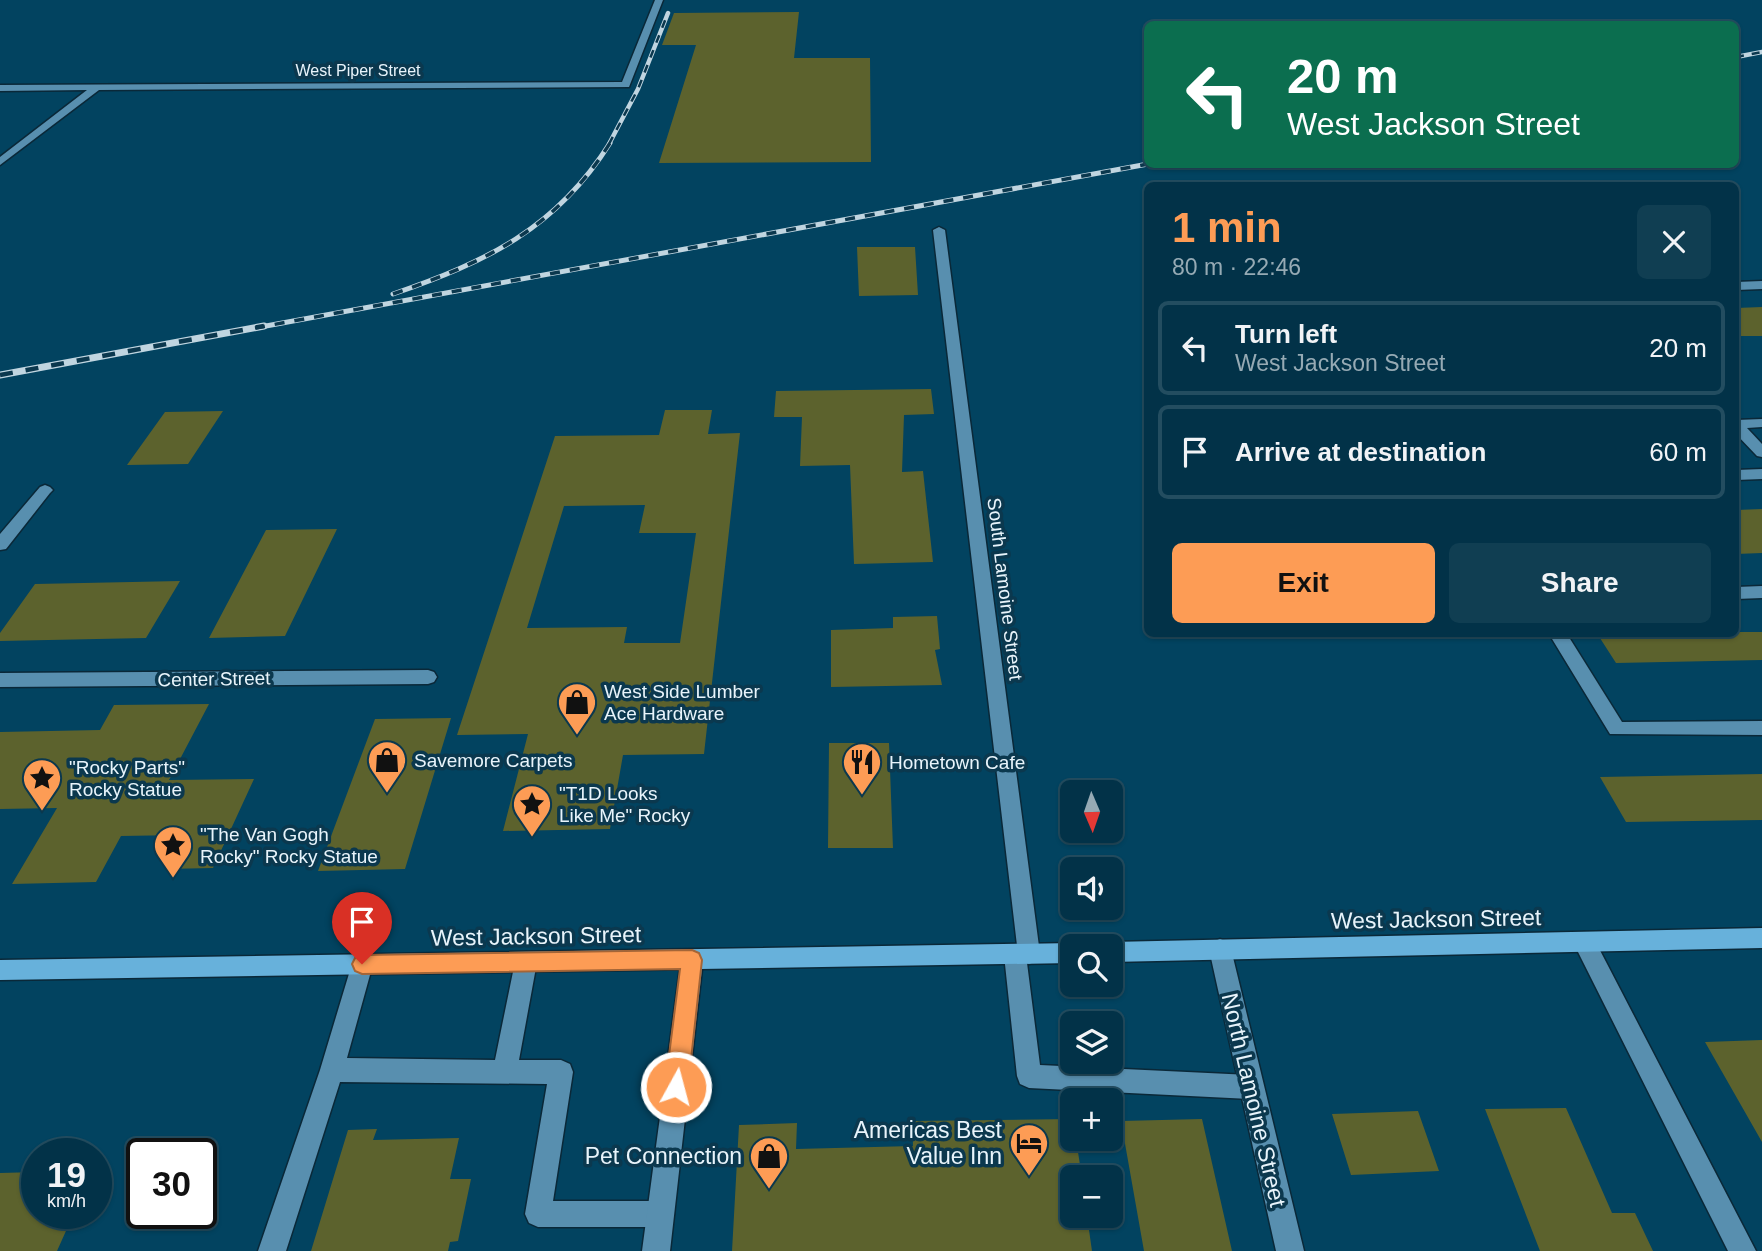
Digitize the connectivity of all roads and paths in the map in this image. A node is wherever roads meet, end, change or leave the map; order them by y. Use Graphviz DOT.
graph roads {
  1 [pos="659,0"];
  2 [pos="97,87"];
  3 [pos="0,88"];
  4 [pos="0,162"];
  5 [pos="939,230"];
  6 [pos="1739,285"];
  7 [pos="1762,285"];
  8 [pos="1762,423"];
  9 [pos="1739,424"];
  10 [pos="1739,427"];
  11 [pos="1762,453"];
  12 [pos="1762,474"];
  13 [pos="1739,475"];
  14 [pos="45,490"];
  15 [pos="0,545"];
  16 [pos="1762,592"];
  17 [pos="1739,593"];
  18 [pos="1560,637"];
  19 [pos="428,677"];
  20 [pos="0,680"];
  21 [pos="1762,728"];
  22 [pos="1762,938"];
  23 [pos="1584,942"];
  24 [pos="1220,949"];
  25 [pos="1123,952"];
  26 [pos="1060,954"];
  27 [pos="1022,955"];
  28 [pos="692,960"];
  29 [pos="526,962"];
  30 [pos="362,964"];
  31 [pos="0,970"];
  32 [pos="332,1070"];
  33 [pos="505,1071"];
  34 [pos="1250,1087"];
  35 [pos="661,1214"];
  36 [pos="272,1251"];
  37 [pos="656,1251"];
  38 [pos="1290,1251"];
  39 [pos="1742,1251"];
  1 -- 2 [label="street, West Piper Street"];
  2 -- 3 [label="street, West Piper Street"];
  2 -- 4 [label="street"];
  5 -- 27 [label="street, South Lamoine Street"];
  6 -- 7 [label="street"];
  8 -- 9 [label="street"];
  10 -- 11 [label="street"];
  12 -- 13 [label="street"];
  14 -- 15 [label="street"];
  16 -- 17 [label="street"];
  18 -- 21 [label="street"];
  19 -- 20 [label="street, Center Street"];
  22 -- 23 [label="main road, West Jackson Street"];
  23 -- 24 [label="main road, West Jackson Street"];
  23 -- 39 [label="street"];
  24 -- 25 [label="main road, West Jackson Street"];
  24 -- 34 [label="street, North Lamoine Street"];
  26 -- 27 [label="main road, West Jackson Street"];
  27 -- 28 [label="main road, West Jackson Street"];
  27 -- 34 [label="street, South Lamoine Street"];
  28 -- 29 [label="main road, West Jackson Street"];
  28 -- 35 [label="street"];
  29 -- 30 [label="main road, West Jackson Street"];
  29 -- 33 [label="street"];
  30 -- 31 [label="main road, West Jackson Street"];
  30 -- 32 [label="street"];
  32 -- 33 [label="street"];
  32 -- 36 [label="street"];
  33 -- 35 [label="street"];
  34 -- 38 [label="street, North Lamoine Street"];
  35 -- 37 [label="street"];
}
